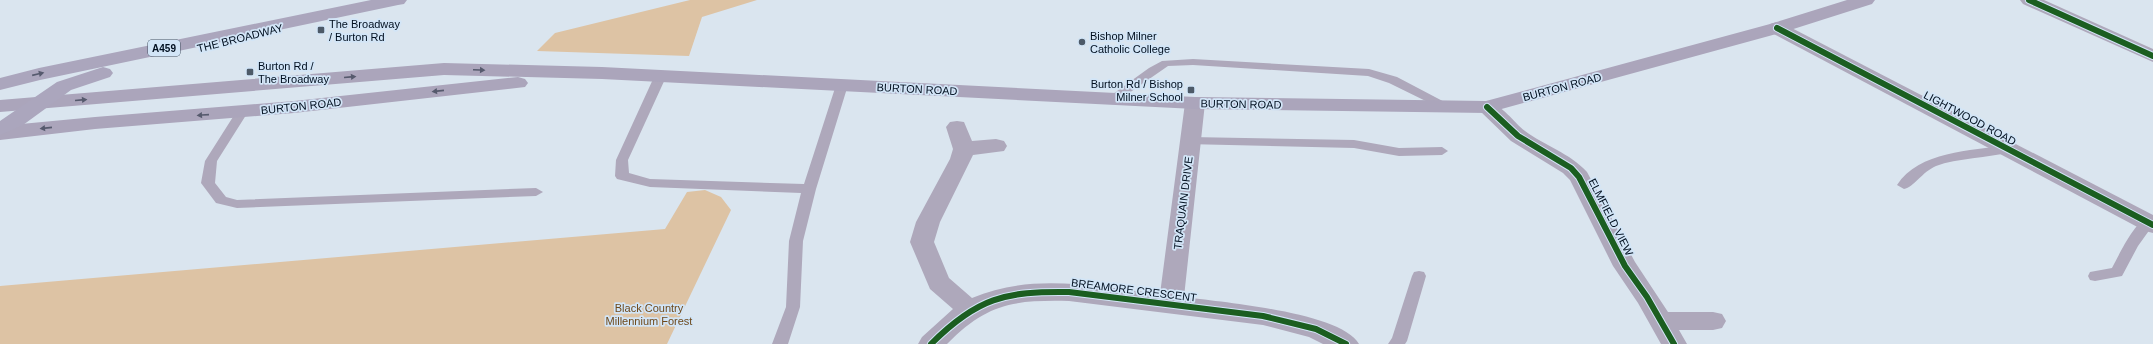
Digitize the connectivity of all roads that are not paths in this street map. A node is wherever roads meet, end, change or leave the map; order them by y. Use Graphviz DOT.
graph roads {
  1 [pos="398,0"];
  2 [pos="1866,0"];
  3 [pos="2029,0"];
  4 [pos="329,15"];
  5 [pos="1777,28"];
  6 [pos="2153,56"];
  7 [pos="602,73"];
  8 [pos="660,77"];
  9 [pos="0,84"];
  10 [pos="842,85"];
  11 [pos="115,97"];
  12 [pos="1112,99"];
  13 [pos="1195,103"];
  14 [pos="40,104"];
  15 [pos="0,106"];
  16 [pos="1448,107"];
  17 [pos="1487,107"];
  18 [pos="242,112"];
  19 [pos="0,128"];
  20 [pos="0,133"];
  21 [pos="1190,141"];
  22 [pos="996,146"];
  23 [pos="2008,149"];
  24 [pos="1442,151"];
  25 [pos="1904,184"];
  26 [pos="809,189"];
  27 [pos="536,192"];
  28 [pos="2150,223"];
  29 [pos="1419,276"];
  30 [pos="2095,276"];
  31 [pos="1171,304"];
  32 [pos="969,310"];
  33 [pos="1662,321"];
  34 [pos="1713,321"];
  35 [pos="780,344"];
  36 [pos="931,344"];
  37 [pos="1346,344"];
  38 [pos="1396,344"];
  39 [pos="1674,344"];
  1 -- 4 [label="main road, THE BROADWAY / A459"];
  2 -- 5 [label="main road, BURTON ROAD"];
  3 -- 6 [label="street"];
  9 -- 4 [label="main road, THE BROADWAY / A459, one-way"];
  4 -- 14 [label="main road, THE BROADWAY / A459"];
  5 -- 17 [label="main road, BURTON ROAD"];
  5 -- 23 [label="street, LIGHTWOOD ROAD"];
  7 -- 8 [label="main road, BURTON ROAD"];
  11 -- 7 [label="main road, BURTON ROAD, one-way"];
  7 -- 18 [label="main road, BURTON ROAD, one-way"];
  8 -- 10 [label="main road, BURTON ROAD"];
  8 -- 26 [label="lane"];
  10 -- 12 [label="main road, BURTON ROAD"];
  10 -- 26 [label="lane"];
  14 -- 11 [label="main road, BURTON ROAD, one-way"];
  11 -- 18 [label="main road"];
  12 -- 13 [label="main road, BURTON ROAD"];
  12 -- 16 [label="lane"];
  13 -- 16 [label="main road, BURTON ROAD"];
  13 -- 21 [label="street, TRAQUAIN DRIVE"];
  14 -- 15 [label="main road, BURTON ROAD"];
  14 -- 19 [label="main road, THE BROADWAY / A459"];
  16 -- 17 [label="main road, BURTON ROAD"];
  17 -- 33 [label="street, ELMFIELD VIEW"];
  18 -- 20 [label="main road, BURTON ROAD, one-way"];
  18 -- 27 [label="lane"];
  21 -- 24 [label="lane"];
  21 -- 31 [label="street, TRAQUAIN DRIVE"];
  22 -- 32 [label="street"];
  23 -- 25 [label="lane"];
  23 -- 28 [label="street, LIGHTWOOD ROAD"];
  26 -- 35 [label="lane"];
  28 -- 30 [label="lane"];
  29 -- 38 [label="lane"];
  31 -- 32 [label="street, BREAMORE CRESCENT"];
  31 -- 37 [label="street, BREAMORE CRESCENT"];
  32 -- 36 [label="street, BREAMORE CRESCENT"];
  33 -- 34 [label="street"];
  33 -- 39 [label="street, ELMFIELD VIEW"];
}
